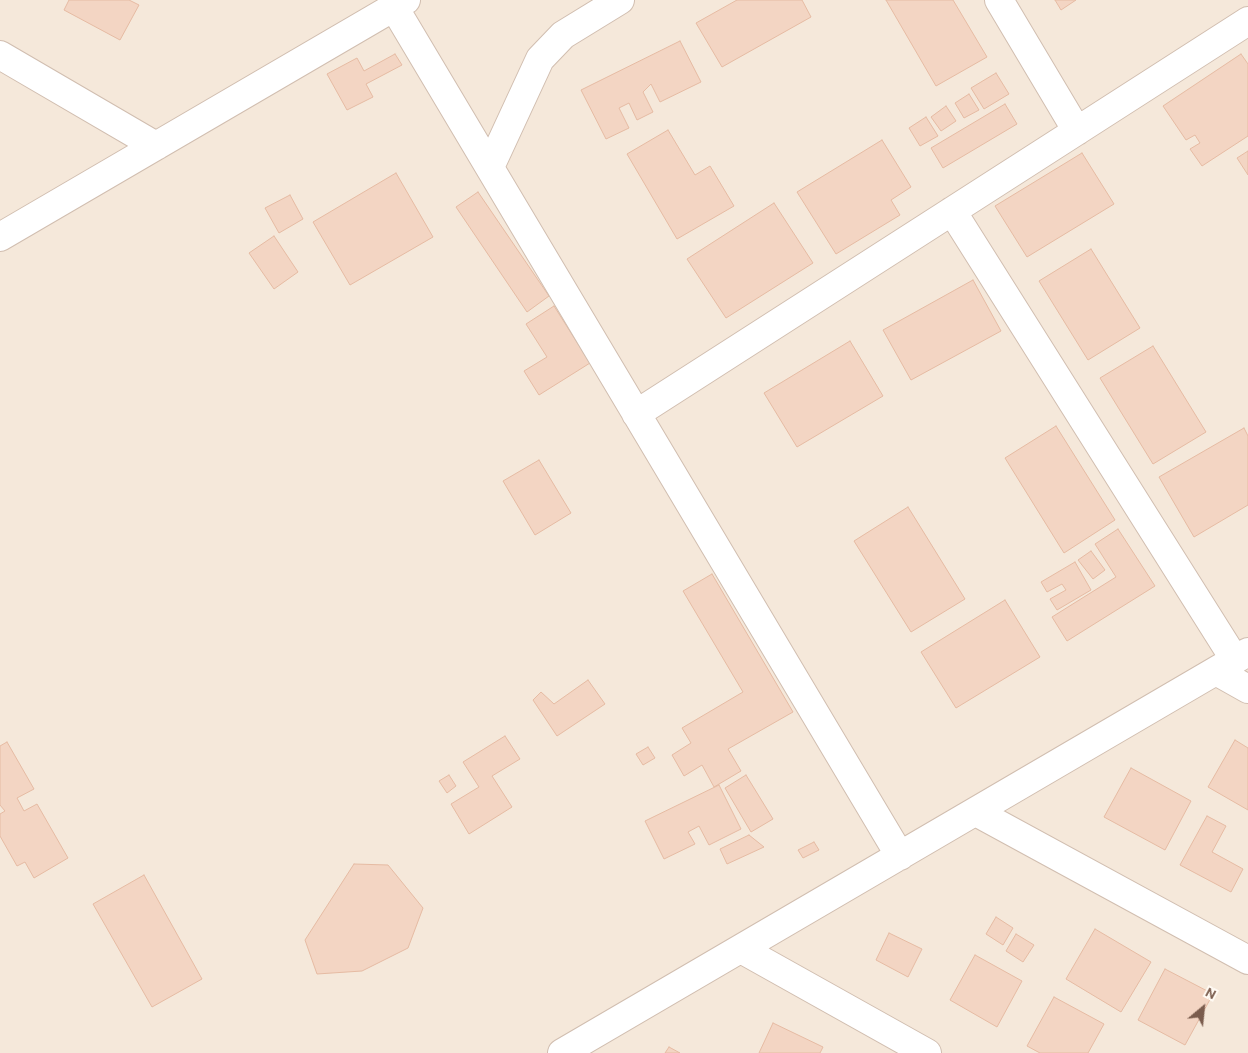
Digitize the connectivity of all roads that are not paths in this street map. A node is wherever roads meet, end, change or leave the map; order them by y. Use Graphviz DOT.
graph roads {
  1 [pos="620,0"];
  2 [pos="999,0"];
  3 [pos="387,5"];
  4 [pos="1245,29"];
  5 [pos="0,55"];
  6 [pos="1077,130"];
  7 [pos="156,146"];
  8 [pos="490,167"];
  9 [pos="952,211"];
  10 [pos="0,236"];
  11 [pos="636,414"];
  12 [pos="1233,661"];
  13 [pos="1248,689"];
  14 [pos="976,812"];
  15 [pos="900,856"];
  16 [pos="741,949"];
  17 [pos="1248,960"];
  18 [pos="562,1053"];
  19 [pos="927,1053"];
  1 -- 8 [label="street"];
  2 -- 6 [label="street"];
  3 -- 7 [label="street"];
  3 -- 8 [label="street"];
  4 -- 6 [label="street"];
  5 -- 7 [label="street"];
  6 -- 9 [label="street"];
  7 -- 10 [label="street"];
  8 -- 11 [label="street"];
  9 -- 11 [label="street"];
  9 -- 12 [label="street"];
  11 -- 15 [label="street"];
  12 -- 13 [label="street"];
  12 -- 14 [label="street"];
  14 -- 15 [label="street"];
  14 -- 17 [label="street"];
  15 -- 16 [label="street"];
  16 -- 18 [label="street"];
  16 -- 19 [label="street"];
}
